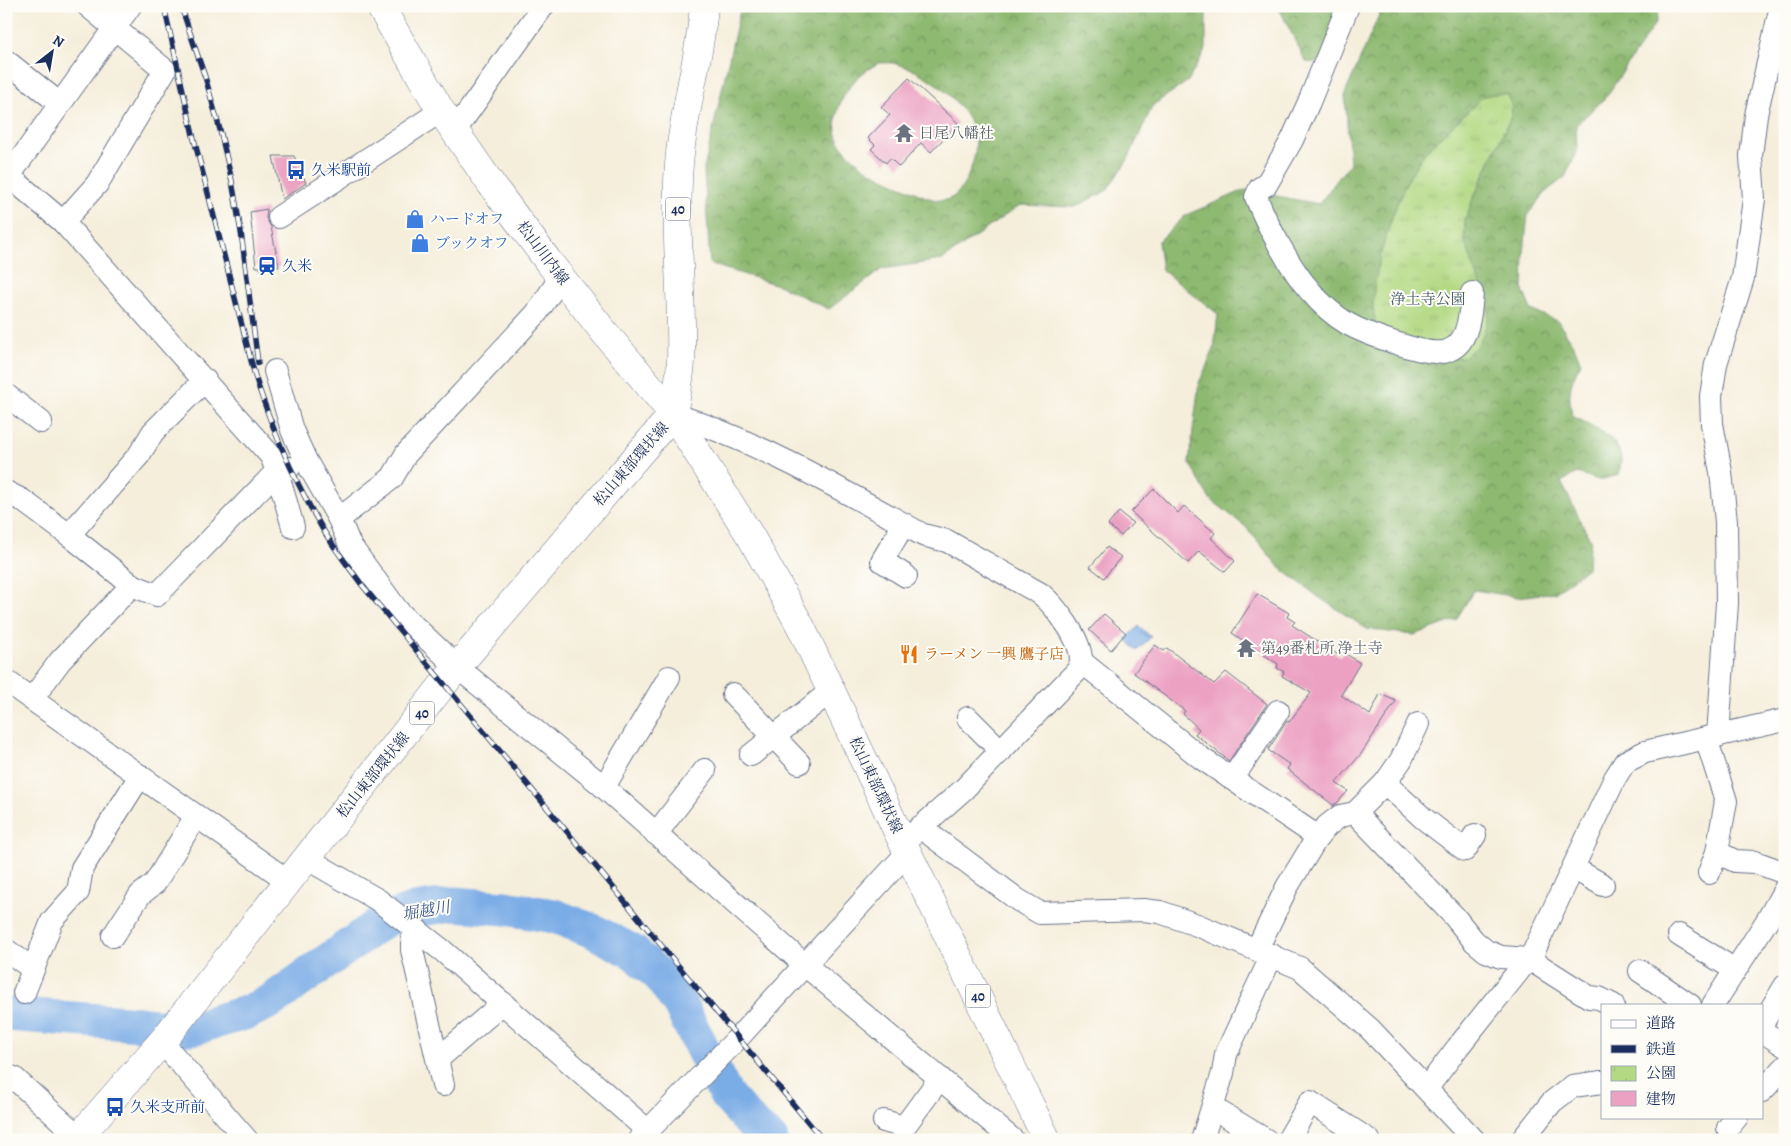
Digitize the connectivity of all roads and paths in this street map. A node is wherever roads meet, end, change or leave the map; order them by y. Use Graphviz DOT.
graph roads {
  1 [pos="88,6"];
  2 [pos="130,6"];
  3 [pos="380,6"];
  4 [pos="543,6"];
  5 [pos="704,6"];
  6 [pos="1348,6"];
  7 [pos="1781,6"];
  8 [pos="115,29"];
  9 [pos="6,60"];
  10 [pos="60,104"];
  11 [pos="447,122"];
  12 [pos="8,178"];
  13 [pos="279,217"];
  14 [pos="63,222"];
  15 [pos="561,277"];
  16 [pos="1472,292"];
  17 [pos="275,371"];
  18 [pos="204,380"];
  19 [pos="6,395"];
  20 [pos="673,414"];
  21 [pos="41,422"];
  22 [pos="306,461"];
  23 [pos="277,471"];
  24 [pos="6,492"];
  25 [pos="338,519"];
  26 [pos="904,524"];
  27 [pos="293,528"];
  28 [pos="68,535"];
  29 [pos="906,576"];
  30 [pos="132,585"];
  31 [pos="1082,662"];
  32 [pos="457,666"];
  33 [pos="669,676"];
  34 [pos="7,684"];
  35 [pos="832,690"];
  36 [pos="733,694"];
  37 [pos="32,699"];
  38 [pos="1278,710"];
  39 [pos="968,718"];
  40 [pos="1785,720"];
  41 [pos="1418,724"];
  42 [pos="773,737"];
  43 [pos="1712,737"];
  44 [pos="1000,751"];
  45 [pos="751,755"];
  46 [pos="799,763"];
  47 [pos="705,770"];
  48 [pos="140,776"];
  49 [pos="1229,776"];
  50 [pos="1385,783"];
  51 [pos="604,787"];
  52 [pos="1355,813"];
  53 [pos="196,816"];
  54 [pos="656,834"];
  55 [pos="1476,835"];
  56 [pos="1318,837"];
  57 [pos="910,841"];
  58 [pos="1717,852"];
  59 [pos="306,858"];
  60 [pos="1573,868"];
  61 [pos="1709,873"];
  62 [pos="1785,875"];
  63 [pos="288,881"];
  64 [pos="1603,884"];
  65 [pos="1785,889"];
  66 [pos="1776,924"];
  67 [pos="414,927"];
  68 [pos="1679,935"];
  69 [pos="113,936"];
  70 [pos="6,950"];
  71 [pos="1265,952"];
  72 [pos="1528,959"];
  73 [pos="805,965"];
  74 [pos="33,969"];
  75 [pos="1735,970"];
  76 [pos="1640,972"];
  77 [pos="1785,986"];
  78 [pos="24,993"];
  79 [pos="503,1003"];
  80 [pos="1612,1004"];
  81 [pos="1688,1004"];
  82 [pos="1716,1004"];
  83 [pos="1764,1021"];
  84 [pos="169,1033"];
  85 [pos="1764,1033"];
  86 [pos="1785,1046"];
  87 [pos="438,1059"];
  88 [pos="1785,1067"];
  89 [pos="6,1076"];
  90 [pos="940,1078"];
  91 [pos="1601,1082"];
  92 [pos="443,1085"];
  93 [pos="1427,1088"];
  94 [pos="1764,1089"];
  95 [pos="1213,1108"];
  96 [pos="884,1122"];
  97 [pos="1461,1134"];
  98 [pos="642,1137"];
  99 [pos="77,1138"];
  100 [pos="247,1140"];
  101 [pos="1013,1140"];
  102 [pos="1047,1140"];
  103 [pos="1202,1140"];
  104 [pos="1266,1140"];
  105 [pos="1288,1140"];
  106 [pos="1369,1140"];
  107 [pos="1522,1140"];
  1 -- 8 [label="street"];
  2 -- 8 [label="street"];
  3 -- 11 [label="main road, 松山川内線"];
  4 -- 11 [label="street"];
  5 -- 20 [label="main road, 松山東部環状線 / 40"];
  6 -- 16 [label="street"];
  7 -- 43 [label="street"];
  8 -- 10 [label="street"];
  8 -- 14 [label="street"];
  9 -- 10 [label="street"];
  10 -- 12 [label="street"];
  11 -- 13 [label="street"];
  11 -- 15 [label="main road, 松山川内線"];
  12 -- 14 [label="street"];
  14 -- 18 [label="street"];
  15 -- 20 [label="main road, 松山川内線"];
  15 -- 25 [label="street"];
  17 -- 22 [label="street"];
  18 -- 23 [label="street"];
  18 -- 28 [label="street"];
  19 -- 21 [label="street"];
  20 -- 26 [label="street"];
  20 -- 32 [label="main road, 松山東部環状線 / 40"];
  20 -- 35 [label="main road, 松山東部環状線 / 40"];
  22 -- 23 [label="street"];
  22 -- 25 [label="street"];
  23 -- 27 [label="street"];
  23 -- 30 [label="street"];
  24 -- 28 [label="street"];
  25 -- 32 [label="street"];
  26 -- 29 [label="street"];
  26 -- 31 [label="street"];
  28 -- 30 [label="street"];
  30 -- 37 [label="street"];
  31 -- 44 [label="street"];
  31 -- 49 [label="street"];
  32 -- 51 [label="street"];
  32 -- 59 [label="main road, 松山東部環状線 / 40"];
  33 -- 51 [label="street"];
  34 -- 37 [label="street"];
  35 -- 42 [label="street"];
  35 -- 57 [label="main road, 松山東部環状線 / 40"];
  36 -- 42 [label="street"];
  37 -- 48 [label="street"];
  38 -- 49 [label="street"];
  39 -- 44 [label="street"];
  40 -- 43 [label="street"];
  41 -- 50 [label="street"];
  42 -- 45 [label="street"];
  42 -- 46 [label="street"];
  43 -- 58 [label="street"];
  43 -- 60 [label="street"];
  44 -- 57 [label="street"];
  47 -- 54 [label="street"];
  48 -- 53 [label="street"];
  48 -- 74 [label="street"];
  49 -- 56 [label="street"];
  50 -- 52 [label="street"];
  50 -- 55 [label="street"];
  51 -- 54 [label="street"];
  52 -- 56 [label="street"];
  52 -- 72 [label="street"];
  53 -- 63 [label="street"];
  53 -- 69 [label="street"];
  54 -- 73 [label="street"];
  56 -- 71 [label="street"];
  57 -- 71 [label="street"];
  57 -- 73 [label="street"];
  57 -- 102 [label="main road, 松山東部環状線 / 40"];
  58 -- 61 [label="street"];
  58 -- 62 [label="street"];
  59 -- 63 [label="main road, 松山東部環状線 / 40"];
  59 -- 67 [label="street"];
  60 -- 64 [label="street"];
  60 -- 72 [label="street"];
  63 -- 84 [label="main road, 松山東部環状線 / 40"];
  65 -- 66 [label="street"];
  66 -- 75 [label="street"];
  67 -- 79 [label="street"];
  67 -- 87 [label="street"];
  68 -- 75 [label="street"];
  70 -- 74 [label="street"];
  71 -- 93 [label="street"];
  71 -- 95 [label="street"];
  72 -- 80 [label="street"];
  72 -- 93 [label="street"];
  73 -- 90 [label="street"];
  73 -- 98 [label="street"];
  74 -- 78 [label="street"];
  75 -- 82 [label="street"];
  76 -- 81 [label="street"];
  77 -- 83 [label="street"];
  79 -- 87 [label="street"];
  79 -- 98 [label="street"];
  84 -- 99 [label="main road, 松山東部環状線 / 40"];
  84 -- 100 [label="street"];
  85 -- 86 [label="street"];
  87 -- 92 [label="street"];
  88 -- 94 [label="street"];
  89 -- 99 [label="street"];
  90 -- 96 [label="street"];
  90 -- 101 [label="street"];
  91 -- 107 [label="street"];
  93 -- 97 [label="street"];
  95 -- 103 [label="street"];
  95 -- 104 [label="street"];
  105 -- 106 [label="street"];
}
